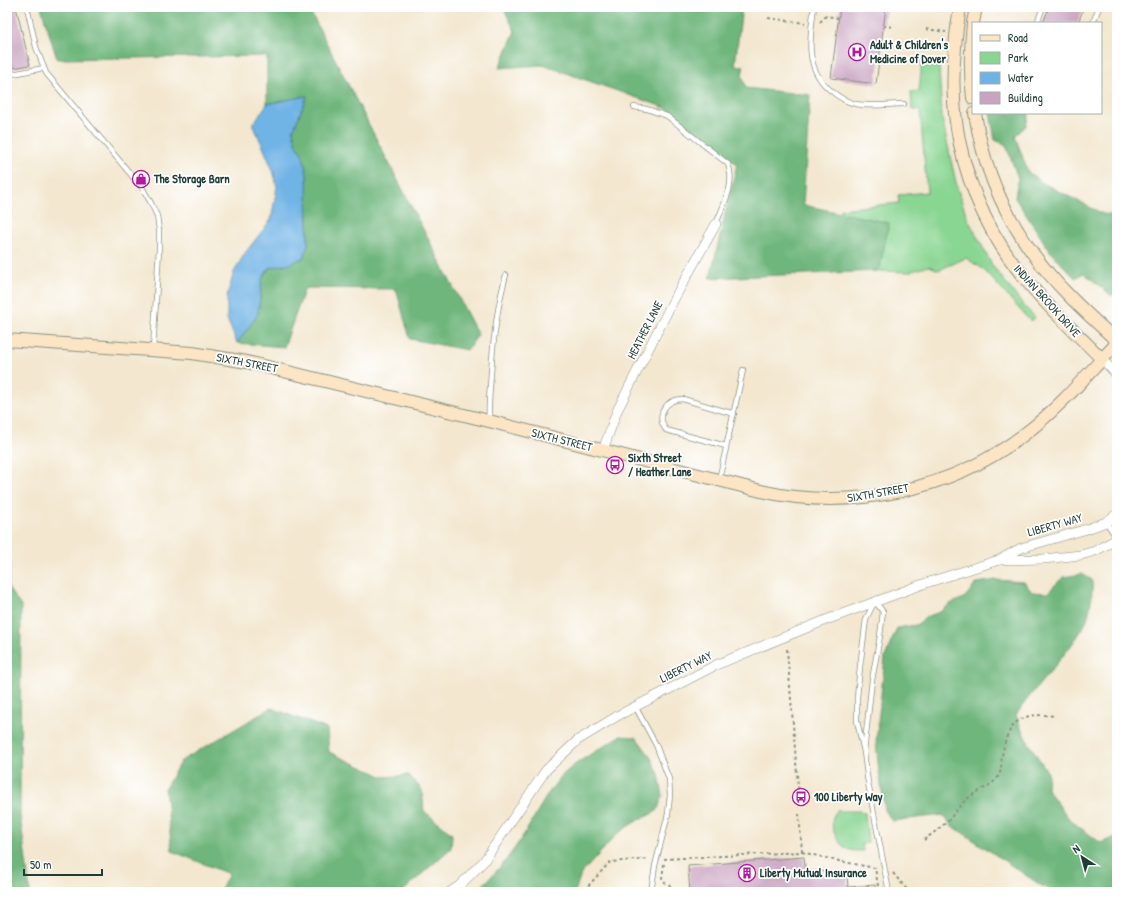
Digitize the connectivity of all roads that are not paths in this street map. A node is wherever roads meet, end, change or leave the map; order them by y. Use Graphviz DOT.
graph roads {
  1 [pos="27,7"];
  2 [pos="814,7"];
  3 [pos="960,7"];
  4 [pos="976,7"];
  5 [pos="1043,7"];
  6 [pos="1099,7"];
  7 [pos="973,22"];
  8 [pos="1037,22"];
  9 [pos="1093,22"];
  10 [pos="972,39"];
  11 [pos="44,68"];
  12 [pos="7,76"];
  13 [pos="972,89"];
  14 [pos="904,104"];
  15 [pos="634,107"];
  16 [pos="975,114"];
  17 [pos="716,224"];
  18 [pos="506,275"];
  19 [pos="7,340"];
  20 [pos="1117,342"];
  21 [pos="153,350"];
  22 [pos="1102,359"];
  23 [pos="743,370"];
  24 [pos="1117,375"];
  25 [pos="734,414"];
  26 [pos="489,421"];
  27 [pos="726,446"];
  28 [pos="603,450"];
  29 [pos="718,480"];
  30 [pos="1117,514"];
  31 [pos="1106,522"];
  32 [pos="1117,539"];
  33 [pos="1000,560"];
  34 [pos="875,601"];
  35 [pos="635,706"];
  36 [pos="864,752"];
  37 [pos="450,892"];
  38 [pos="651,892"];
  39 [pos="889,892"];
  1 -- 11 [label="lane"];
  2 -- 14 [label="lane"];
  3 -- 22 [label="main road, INDIAN BROOK DRIVE"];
  4 -- 7 [label="main road"];
  5 -- 8 [label="lane"];
  6 -- 9 [label="lane"];
  10 -- 13 [label="main road"];
  11 -- 12 [label="lane"];
  11 -- 21 [label="lane"];
  15 -- 17 [label="lane"];
  16 -- 20 [label="main road, INDIAN BROOK DRIVE"];
  17 -- 28 [label="street, HEATHER LANE"];
  18 -- 26 [label="lane"];
  19 -- 21 [label="main road, SIXTH STREET"];
  20 -- 22 [label="main road, SIXTH STREET"];
  21 -- 26 [label="main road, SIXTH STREET"];
  22 -- 24 [label="street"];
  22 -- 29 [label="main road, SIXTH STREET"];
  23 -- 25 [label="lane"];
  25 -- 27 [label="lane"];
  25 -- 27 [label="lane"];
  26 -- 28 [label="main road, SIXTH STREET"];
  27 -- 29 [label="lane"];
  28 -- 29 [label="main road, SIXTH STREET"];
  30 -- 31 [label="street, LIBERTY WAY"];
  31 -- 32 [label="lane"];
  31 -- 33 [label="street, LIBERTY WAY"];
  32 -- 33 [label="street, LIBERTY WAY"];
  33 -- 34 [label="street, LIBERTY WAY"];
  34 -- 35 [label="street, LIBERTY WAY"];
  34 -- 36 [label="lane"];
  34 -- 36 [label="lane"];
  35 -- 37 [label="street, LIBERTY WAY"];
  35 -- 38 [label="lane"];
  36 -- 39 [label="lane"];
}
